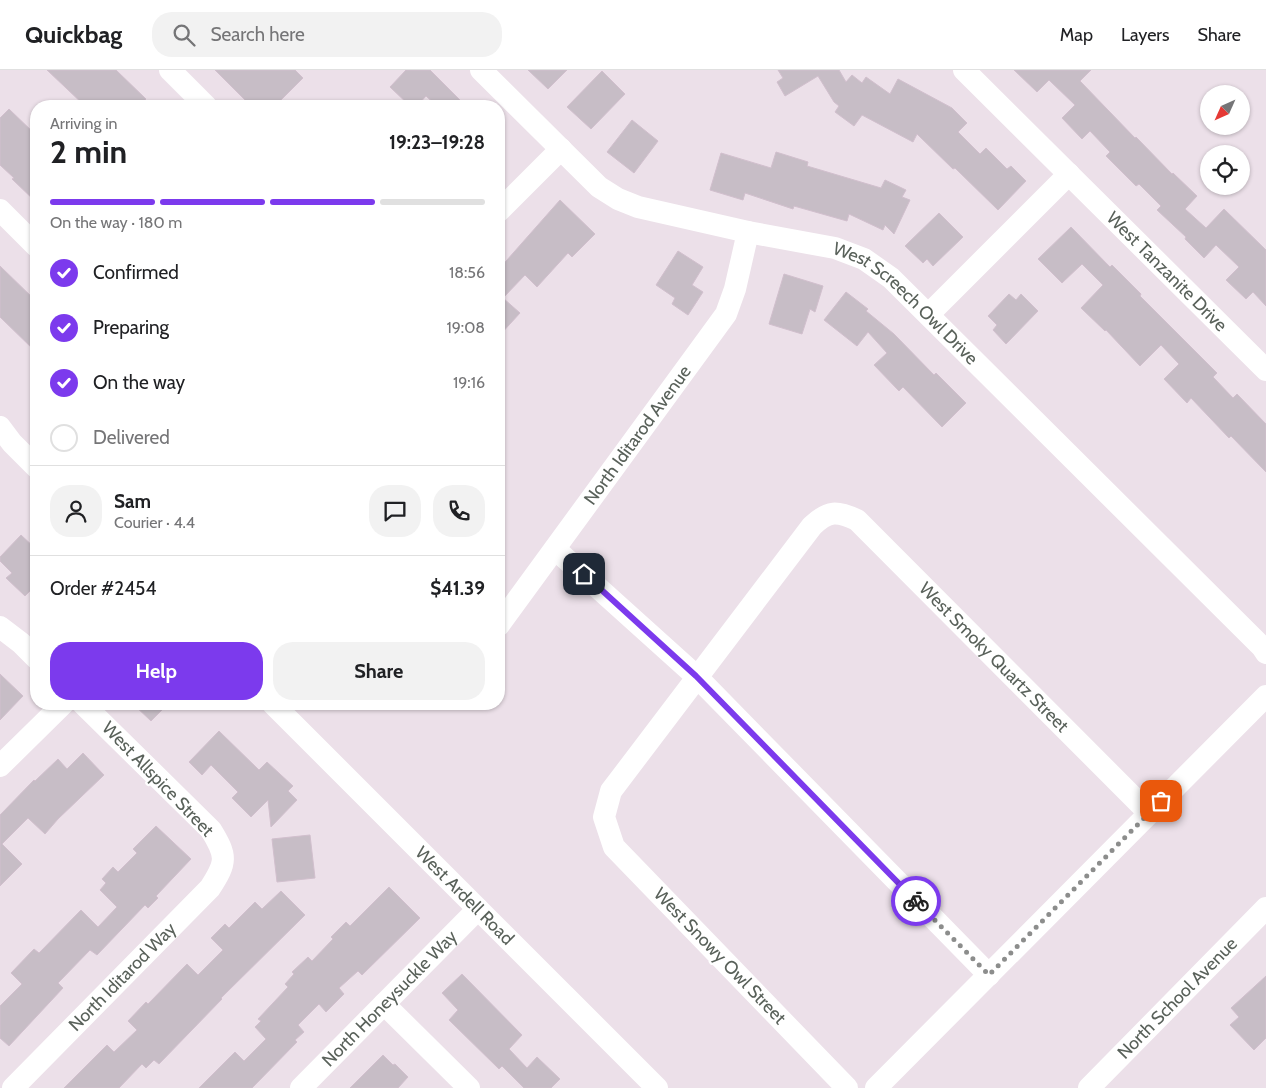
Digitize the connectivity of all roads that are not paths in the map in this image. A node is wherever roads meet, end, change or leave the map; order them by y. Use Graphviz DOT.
graph roads {
  1 [pos="170,70"];
  2 [pos="481,70"];
  3 [pos="964,70"];
  4 [pos="200,100"];
  5 [pos="561,149"];
  6 [pos="1068,174"];
  7 [pos="505,205"];
  8 [pos="0,210"];
  9 [pos="748,232"];
  10 [pos="30,240"];
  11 [pos="929,314"];
  12 [pos="1266,370"];
  13 [pos="0,427"];
  14 [pos="30,461"];
  15 [pos="555,549"];
  16 [pos="505,617"];
  17 [pos="0,627"];
  18 [pos="30,652"];
  19 [pos="1266,653"];
  20 [pos="696,676"];
  21 [pos="1266,696"];
  22 [pos="57,710"];
  23 [pos="89,710"];
  24 [pos="279,710"];
  25 [pos="0,766"];
  26 [pos="1150,813"];
  27 [pos="224,860"];
  28 [pos="1266,908"];
  29 [pos="478,909"];
  30 [pos="989,975"];
  31 [pos="384,1004"];
  32 [pos="13,1088"];
  33 [pos="301,1088"];
  34 [pos="469,1088"];
  35 [pos="657,1088"];
  36 [pos="847,1088"];
  37 [pos="876,1088"];
  38 [pos="1089,1088"];
  1 -- 4 [label="street"];
  2 -- 5 [label="street, West Screech Owl Drive"];
  3 -- 6 [label="street, West Tanzanite Drive"];
  5 -- 7 [label="street"];
  5 -- 9 [label="street, West Screech Owl Drive"];
  6 -- 11 [label="street"];
  6 -- 12 [label="street, West Tanzanite Drive"];
  8 -- 10 [label="street"];
  9 -- 11 [label="street, West Screech Owl Drive"];
  9 -- 15 [label="street, North Iditarod Avenue"];
  11 -- 19 [label="street, West Screech Owl Drive"];
  13 -- 14 [label="street"];
  15 -- 16 [label="street, North Iditarod Avenue"];
  15 -- 20 [label="street"];
  17 -- 18 [label="street"];
  20 -- 26 [label="street, West Smoky Quartz Street"];
  20 -- 30 [label="street"];
  20 -- 36 [label="street, West Snowy Owl Street"];
  21 -- 26 [label="street"];
  22 -- 25 [label="street"];
  23 -- 27 [label="street, West Allspice Street"];
  24 -- 29 [label="street, West Ardell Road"];
  26 -- 30 [label="street"];
  27 -- 32 [label="street, North Iditarod Way"];
  28 -- 38 [label="street, North School Avenue"];
  29 -- 31 [label="street, North Honeysuckle Way"];
  29 -- 35 [label="street, West Ardell Road"];
  30 -- 37 [label="street"];
  31 -- 33 [label="street, North Honeysuckle Way"];
  31 -- 34 [label="street"];
}
